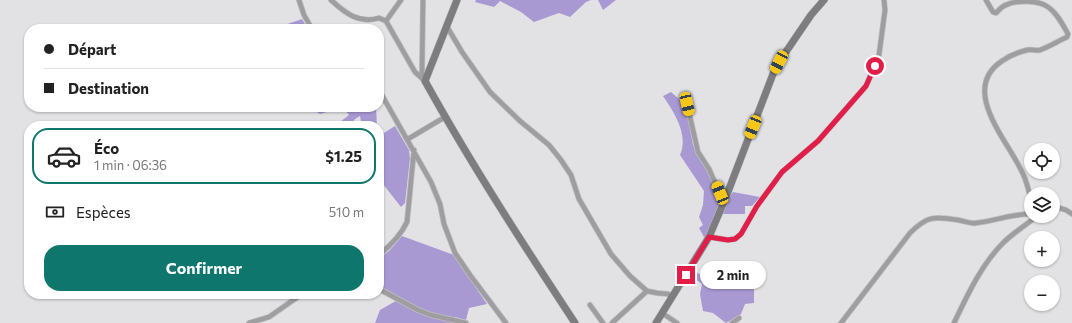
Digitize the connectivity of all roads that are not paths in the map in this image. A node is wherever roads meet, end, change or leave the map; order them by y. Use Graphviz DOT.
graph roads {
  1 [pos="299,0"];
  2 [pos="331,0"];
  3 [pos="401,0"];
  4 [pos="423,0"];
  5 [pos="457,0"];
  6 [pos="884,0"];
  7 [pos="986,0"];
  8 [pos="825,1"];
  9 [pos="386,21"];
  10 [pos="309,24"];
  11 [pos="446,25"];
  12 [pos="425,81"];
  13 [pos="384,98"];
  14 [pos="687,104"];
  15 [pos="445,117"];
  16 [pos="408,139"];
  17 [pos="414,150"];
  18 [pos="1028,187"];
  19 [pos="724,203"];
  20 [pos="1060,208"];
  21 [pos="1072,214"];
  22 [pos="1024,215"];
  23 [pos="1026,223"];
  24 [pos="709,237"];
  25 [pos="384,250"];
  26 [pos="647,291"];
  27 [pos="384,292"];
  28 [pos="672,296"];
  29 [pos="295,299"];
  30 [pos="590,305"];
  31 [pos="662,313"];
  32 [pos="739,318"];
  33 [pos="249,323"];
  34 [pos="466,323"];
  35 [pos="506,323"];
  36 [pos="574,323"];
  37 [pos="603,323"];
  38 [pos="612,323"];
  39 [pos="656,323"];
  40 [pos="677,323"];
  41 [pos="732,323"];
  42 [pos="841,323"];
  43 [pos="954,323"];
  1 -- 10 [label="street"];
  2 -- 9 [label="street"];
  3 -- 9 [label="street"];
  4 -- 12 [label="street"];
  5 -- 11 [label="main road"];
  6 -- 24 [label="street"];
  7 -- 18 [label="street"];
  8 -- 19 [label="main road"];
  9 -- 12 [label="street"];
  11 -- 12 [label="main road"];
  11 -- 26 [label="street"];
  12 -- 15 [label="main road"];
  13 -- 16 [label="street"];
  14 -- 19 [label="street"];
  15 -- 16 [label="street"];
  15 -- 36 [label="main road"];
  16 -- 17 [label="street"];
  17 -- 25 [label="street"];
  17 -- 35 [label="street"];
  19 -- 24 [label="main road"];
  20 -- 21 [label="street"];
  22 -- 42 [label="street"];
  23 -- 43 [label="street"];
  24 -- 28 [label="main road"];
  26 -- 28 [label="street"];
  26 -- 38 [label="street"];
  27 -- 34 [label="street"];
  28 -- 31 [label="main road"];
  29 -- 33 [label="street"];
  30 -- 37 [label="street"];
  31 -- 39 [label="main road"];
  31 -- 40 [label="street"];
  32 -- 41 [label="street"];
}
